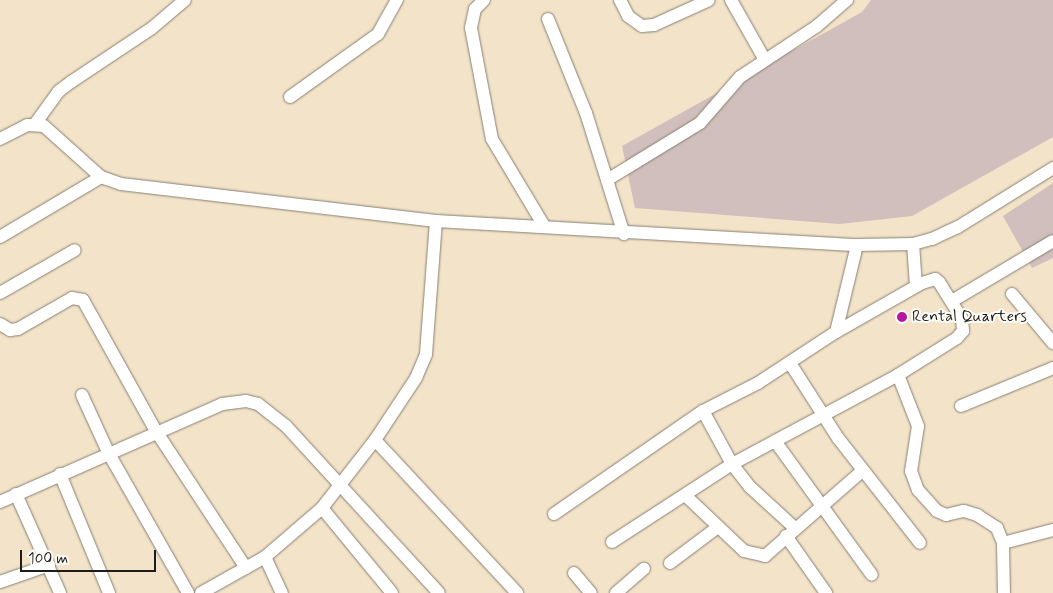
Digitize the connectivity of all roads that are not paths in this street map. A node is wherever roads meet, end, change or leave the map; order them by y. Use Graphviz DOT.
graph roads {
  1 [pos="185,0"];
  2 [pos="397,0"];
  3 [pos="484,0"];
  4 [pos="620,0"];
  5 [pos="709,0"];
  6 [pos="732,0"];
  7 [pos="847,0"];
  8 [pos="548,19"];
  9 [pos="764,60"];
  10 [pos="290,97"];
  11 [pos="35,124"];
  12 [pos="0,139"];
  13 [pos="1053,168"];
  14 [pos="101,177"];
  15 [pos="607,180"];
  16 [pos="436,221"];
  17 [pos="544,226"];
  18 [pos="624,234"];
  19 [pos="0,237"];
  20 [pos="1053,241"];
  21 [pos="913,244"];
  22 [pos="857,245"];
  23 [pos="75,250"];
  24 [pos="916,286"];
  25 [pos="0,293"];
  26 [pos="1012,294"];
  27 [pos="952,301"];
  28 [pos="0,324"];
  29 [pos="836,332"];
  30 [pos="1053,343"];
  31 [pos="790,363"];
  32 [pos="1053,368"];
  33 [pos="898,375"];
  34 [pos="82,395"];
  35 [pos="961,406"];
  36 [pos="703,411"];
  37 [pos="822,414"];
  38 [pos="156,431"];
  39 [pos="377,437"];
  40 [pos="775,441"];
  41 [pos="108,452"];
  42 [pos="732,464"];
  43 [pos="862,471"];
  44 [pos="60,474"];
  45 [pos="342,484"];
  46 [pos="16,494"];
  47 [pos="685,494"];
  48 [pos="0,502"];
  49 [pos="823,503"];
  50 [pos="322,508"];
  51 [pos="554,514"];
  52 [pos="718,527"];
  53 [pos="1053,530"];
  54 [pos="791,533"];
  55 [pos="612,542"];
  56 [pos="920,543"];
  57 [pos="1003,543"];
  58 [pos="265,557"];
  59 [pos="670,563"];
  60 [pos="48,565"];
  61 [pos="246,568"];
  62 [pos="644,568"];
  63 [pos="574,574"];
  64 [pos="872,575"];
  65 [pos="0,582"];
  66 [pos="60,593"];
  67 [pos="108,593"];
  68 [pos="188,593"];
  69 [pos="201,593"];
  70 [pos="282,593"];
  71 [pos="392,593"];
  72 [pos="439,593"];
  73 [pos="517,593"];
  74 [pos="591,593"];
  75 [pos="616,593"];
  76 [pos="826,593"];
  77 [pos="1004,593"];
  1 -- 11 [label="street"];
  2 -- 10 [label="street"];
  3 -- 17 [label="street"];
  4 -- 5 [label="street"];
  6 -- 9 [label="street"];
  7 -- 9 [label="street"];
  8 -- 15 [label="street"];
  9 -- 15 [label="street"];
  11 -- 12 [label="street"];
  11 -- 14 [label="street"];
  13 -- 21 [label="street"];
  14 -- 16 [label="street"];
  14 -- 19 [label="street"];
  15 -- 18 [label="street"];
  16 -- 17 [label="street"];
  16 -- 39 [label="street"];
  17 -- 18 [label="street"];
  18 -- 22 [label="street"];
  20 -- 27 [label="street"];
  21 -- 22 [label="street"];
  21 -- 24 [label="street"];
  22 -- 29 [label="street"];
  23 -- 25 [label="street"];
  24 -- 27 [label="street"];
  24 -- 29 [label="street"];
  26 -- 30 [label="street"];
  27 -- 33 [label="street"];
  28 -- 38 [label="street"];
  29 -- 31 [label="street"];
  31 -- 36 [label="street"];
  31 -- 37 [label="street"];
  32 -- 35 [label="street"];
  33 -- 37 [label="street"];
  33 -- 57 [label="street"];
  34 -- 41 [label="street"];
  36 -- 42 [label="street"];
  36 -- 51 [label="street"];
  37 -- 40 [label="street"];
  37 -- 43 [label="street"];
  38 -- 41 [label="street"];
  38 -- 45 [label="street"];
  38 -- 61 [label="street"];
  39 -- 45 [label="street"];
  39 -- 73 [label="street"];
  40 -- 42 [label="street"];
  40 -- 49 [label="street"];
  41 -- 44 [label="street"];
  41 -- 68 [label="street"];
  42 -- 47 [label="street"];
  42 -- 54 [label="street"];
  43 -- 49 [label="street"];
  43 -- 56 [label="street"];
  44 -- 46 [label="street"];
  44 -- 67 [label="street"];
  45 -- 50 [label="street"];
  45 -- 72 [label="street"];
  46 -- 48 [label="street"];
  46 -- 60 [label="street"];
  47 -- 52 [label="street"];
  47 -- 55 [label="street"];
  49 -- 54 [label="street"];
  49 -- 64 [label="street"];
  50 -- 58 [label="street"];
  50 -- 71 [label="street"];
  52 -- 54 [label="street"];
  52 -- 59 [label="street"];
  53 -- 57 [label="street"];
  54 -- 76 [label="street"];
  57 -- 77 [label="street"];
  58 -- 61 [label="street"];
  58 -- 70 [label="street"];
  60 -- 65 [label="street"];
  60 -- 66 [label="street"];
  61 -- 69 [label="street"];
  62 -- 75 [label="street"];
  63 -- 74 [label="street"];
}
